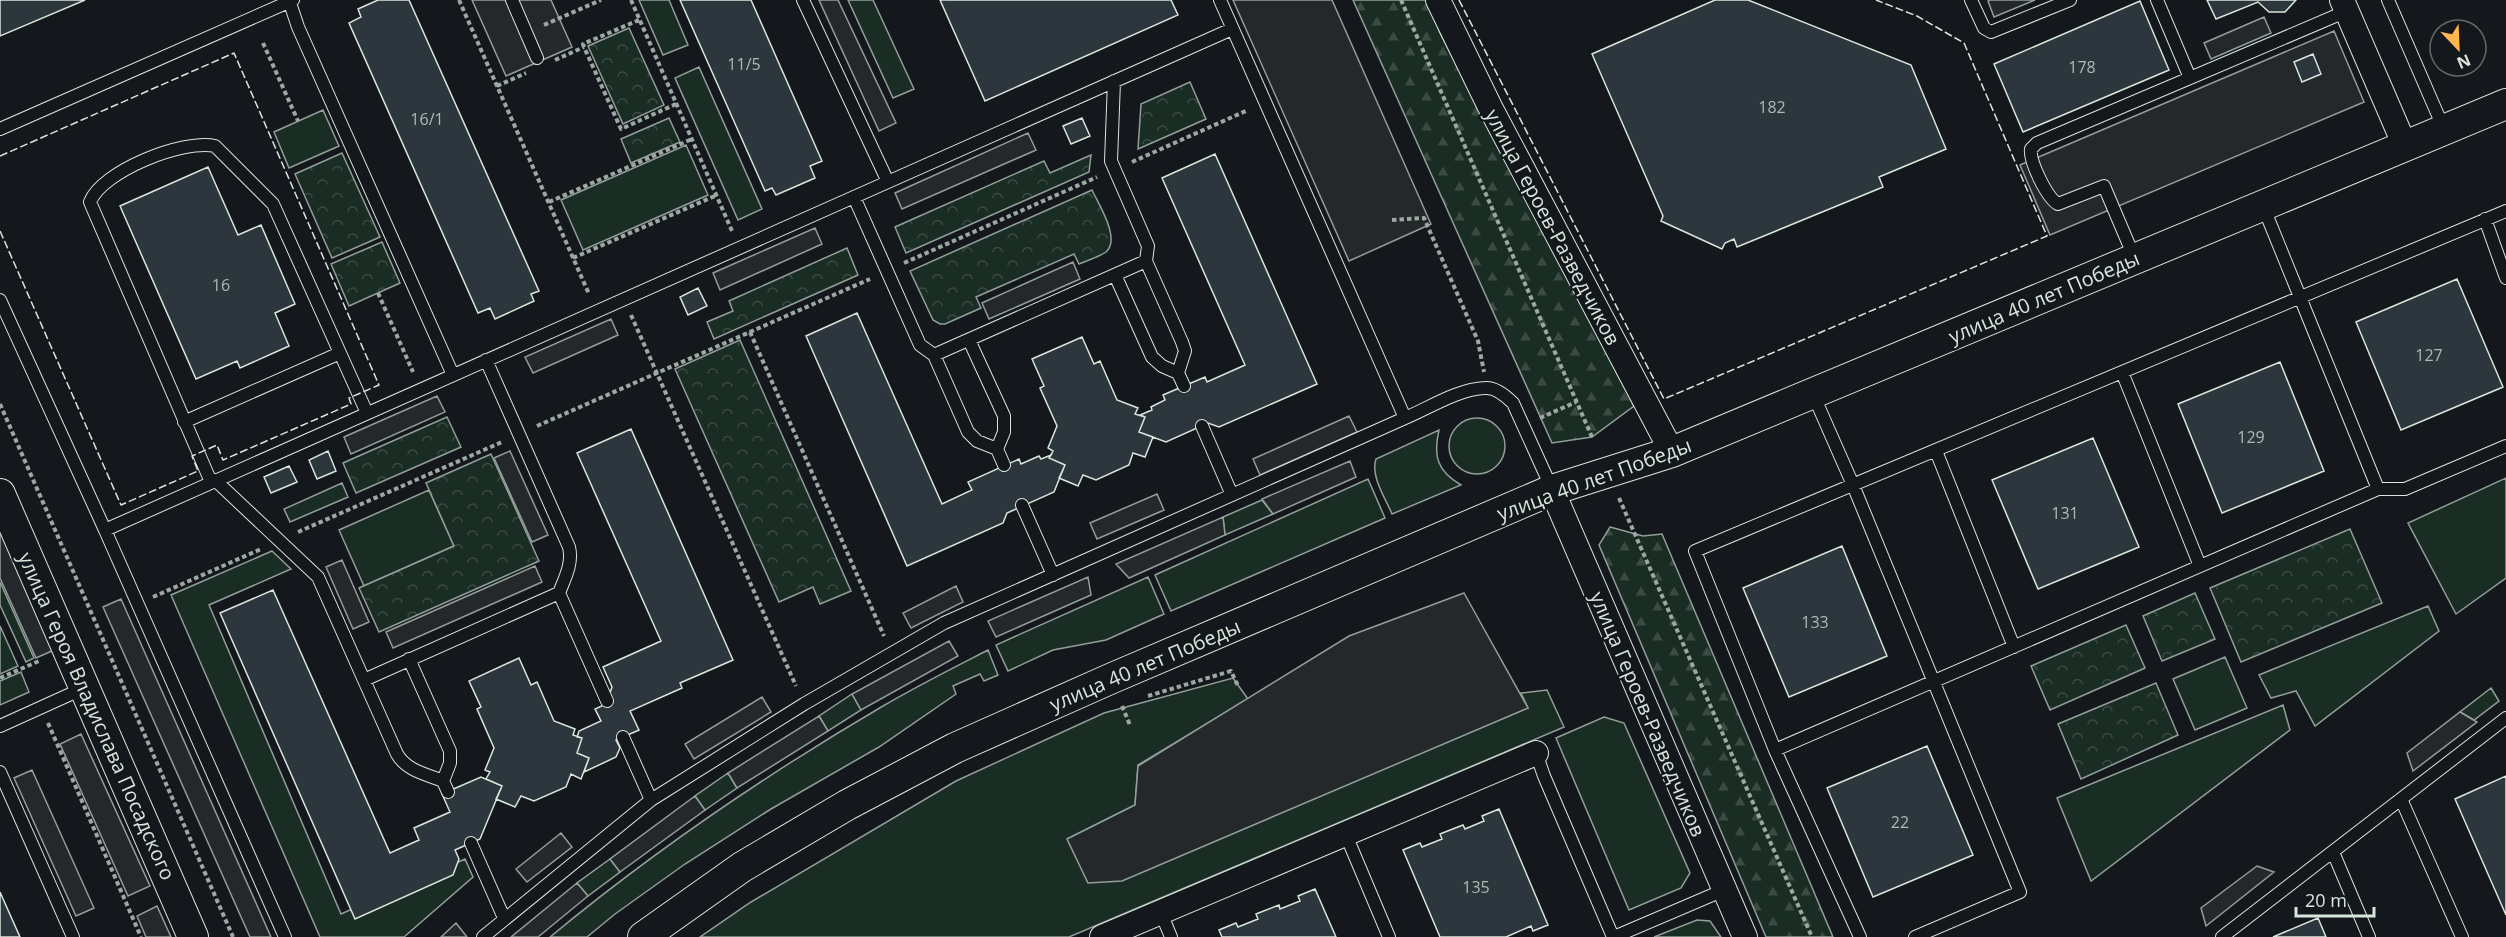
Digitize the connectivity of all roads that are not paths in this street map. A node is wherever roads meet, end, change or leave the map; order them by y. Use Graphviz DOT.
graph roads {
  1 [pos="290,0"];
  2 [pos="512,0"];
  3 [pos="803,0"];
  4 [pos="1220,0"];
  5 [pos="1438,0"];
  6 [pos="1971,0"];
  7 [pos="2070,0"];
  8 [pos="2157,0"];
  9 [pos="2388,0"];
  10 [pos="2344,6"];
  11 [pos="1232,29"];
  12 [pos="537,58"];
  13 [pos="2190,78"];
  14 [pos="1114,81"];
  15 [pos="2506,104"];
  16 [pos="0,129"];
  17 [pos="2444,130"];
  18 [pos="2405,146"];
  19 [pos="888,182"];
  20 [pos="854,197"];
  21 [pos="2263,206"];
  22 [pos="2506,211"];
  23 [pos="2485,219"];
  24 [pos="2135,259"];
  25 [pos="1146,261"];
  26 [pos="1116,275"];
  27 [pos="2506,278"];
  28 [pos="2301,297"];
  29 [pos="0,300"];
  30 [pos="969,340"];
  31 [pos="340,353"];
  32 [pos="934,355"];
  33 [pos="486,360"];
  34 [pos="2122,372"];
  35 [pos="1178,373"];
  36 [pos="453,375"];
  37 [pos="1184,386"];
  38 [pos="1812,393"];
  39 [pos="367,413"];
  40 [pos="1405,418"];
  41 [pos="184,422"];
  42 [pos="1202,426"];
  43 [pos="2506,446"];
  44 [pos="998,449"];
  45 [pos="1936,451"];
  46 [pos="1672,452"];
  47 [pos="1004,465"];
  48 [pos="213,481"];
  49 [pos="1853,485"];
  50 [pos="2378,489"];
  51 [pos="1552,490"];
  52 [pos="0,494"];
  53 [pos="1232,495"];
  54 [pos="1023,506"];
  55 [pos="105,530"];
  56 [pos="2200,566"];
  57 [pos="1053,575"];
  58 [pos="559,593"];
  59 [pos="2014,647"];
  60 [pos="409,659"];
  61 [pos="364,680"];
  62 [pos="1934,682"];
  63 [pos="85,688"];
  64 [pos="607,701"];
  65 [pos="2506,718"];
  66 [pos="0,726"];
  67 [pos="623,737"];
  68 [pos="1775,750"];
  69 [pos="1536,753"];
  70 [pos="0,772"];
  71 [pos="2401,799"];
  72 [pos="651,800"];
  73 [pos="1346,835"];
  74 [pos="471,843"];
  75 [pos="2332,852"];
  76 [pos="1724,890"];
  77 [pos="1161,912"];
  78 [pos="504,918"];
  79 [pos="73,937"];
  80 [pos="194,937"];
  81 [pos="285,937"];
  82 [pos="483,937"];
  83 [pos="643,937"];
  84 [pos="1102,937"];
  85 [pos="1171,937"];
  86 [pos="1389,937"];
  87 [pos="1613,937"];
  88 [pos="1744,937"];
  89 [pos="1860,937"];
  90 [pos="1915,937"];
  91 [pos="2222,937"];
  92 [pos="2369,937"];
  93 [pos="2462,937"];
  1 -- 16 [label="lane"];
  1 -- 36 [label="lane"];
  2 -- 12 [label="lane"];
  3 -- 19 [label="lane"];
  4 -- 11 [label="lane"];
  5 -- 46 [label="street, улица Героев-Разведчиков"];
  6 -- 7 [label="lane"];
  8 -- 13 [label="lane"];
  9 -- 17 [label="lane"];
  10 -- 13 [label="lane"];
  10 -- 18 [label="street"];
  11 -- 14 [label="lane"];
  11 -- 40 [label="lane"];
  13 -- 24 [label="lane"];
  14 -- 19 [label="lane"];
  14 -- 25 [label="lane"];
  15 -- 17 [label="street, улица 40 лет Победы"];
  17 -- 18 [label="street, улица 40 лет Победы"];
  18 -- 21 [label="street, улица 40 лет Победы"];
  19 -- 20 [label="lane"];
  20 -- 32 [label="lane"];
  20 -- 33 [label="lane"];
  21 -- 24 [label="street, улица 40 лет Победы"];
  21 -- 28 [label="lane"];
  22 -- 23 [label="lane"];
  23 -- 27 [label="lane"];
  23 -- 28 [label="lane"];
  24 -- 38 [label="street, улица 40 лет Победы"];
  25 -- 26 [label="lane"];
  25 -- 35 [label="lane"];
  26 -- 30 [label="lane"];
  26 -- 35 [label="lane"];
  28 -- 34 [label="lane"];
  28 -- 50 [label="lane"];
  29 -- 55 [label="lane"];
  30 -- 32 [label="lane"];
  30 -- 44 [label="lane"];
  31 -- 39 [label="lane"];
  31 -- 41 [label="lane"];
  31 -- 41 [label="lane"];
  32 -- 44 [label="lane"];
  33 -- 36 [label="lane"];
  33 -- 58 [label="lane"];
  34 -- 45 [label="lane"];
  34 -- 56 [label="lane"];
  35 -- 37 [label="lane"];
  36 -- 39 [label="lane"];
  38 -- 46 [label="street, улица 40 лет Победы"];
  38 -- 49 [label="lane"];
  39 -- 48 [label="lane"];
  40 -- 51 [label="lane"];
  40 -- 53 [label="lane"];
  41 -- 48 [label="lane"];
  42 -- 53 [label="lane"];
  43 -- 50 [label="lane"];
  44 -- 47 [label="lane"];
  45 -- 49 [label="lane"];
  45 -- 59 [label="lane"];
  46 -- 51 [label="street, улица 40 лет Победы"];
  48 -- 55 [label="lane"];
  48 -- 61 [label="lane"];
  49 -- 62 [label="lane"];
  49 -- 68 [label="lane"];
  50 -- 56 [label="lane"];
  51 -- 76 [label="street, улица Героев-Разведчиков"];
  51 -- 83 [label="street, улица 40 лет Победы"];
  52 -- 63 [label="street, улица Героя Владислава Посадского"];
  53 -- 57 [label="lane"];
  54 -- 57 [label="lane"];
  55 -- 81 [label="lane"];
  56 -- 59 [label="lane"];
  57 -- 72 [label="lane"];
  58 -- 60 [label="lane"];
  58 -- 64 [label="lane"];
  59 -- 62 [label="lane"];
  60 -- 61 [label="lane"];
  60 -- 61 [label="lane"];
  62 -- 68 [label="lane"];
  62 -- 90 [label="lane"];
  63 -- 66 [label="lane"];
  63 -- 80 [label="street, улица Героя Владислава Посадского"];
  65 -- 71 [label="lane"];
  67 -- 72 [label="lane"];
  68 -- 89 [label="lane"];
  69 -- 73 [label="street"];
  69 -- 87 [label="lane"];
  70 -- 79 [label="lane"];
  71 -- 75 [label="lane"];
  71 -- 93 [label="lane"];
  72 -- 78 [label="lane"];
  73 -- 77 [label="street"];
  73 -- 86 [label="lane"];
  74 -- 78 [label="lane"];
  75 -- 91 [label="lane"];
  75 -- 92 [label="lane"];
  76 -- 87 [label="lane"];
  76 -- 88 [label="street, улица Героев-Разведчиков"];
  77 -- 84 [label="street"];
  77 -- 85 [label="lane"];
  78 -- 82 [label="lane"];
}
